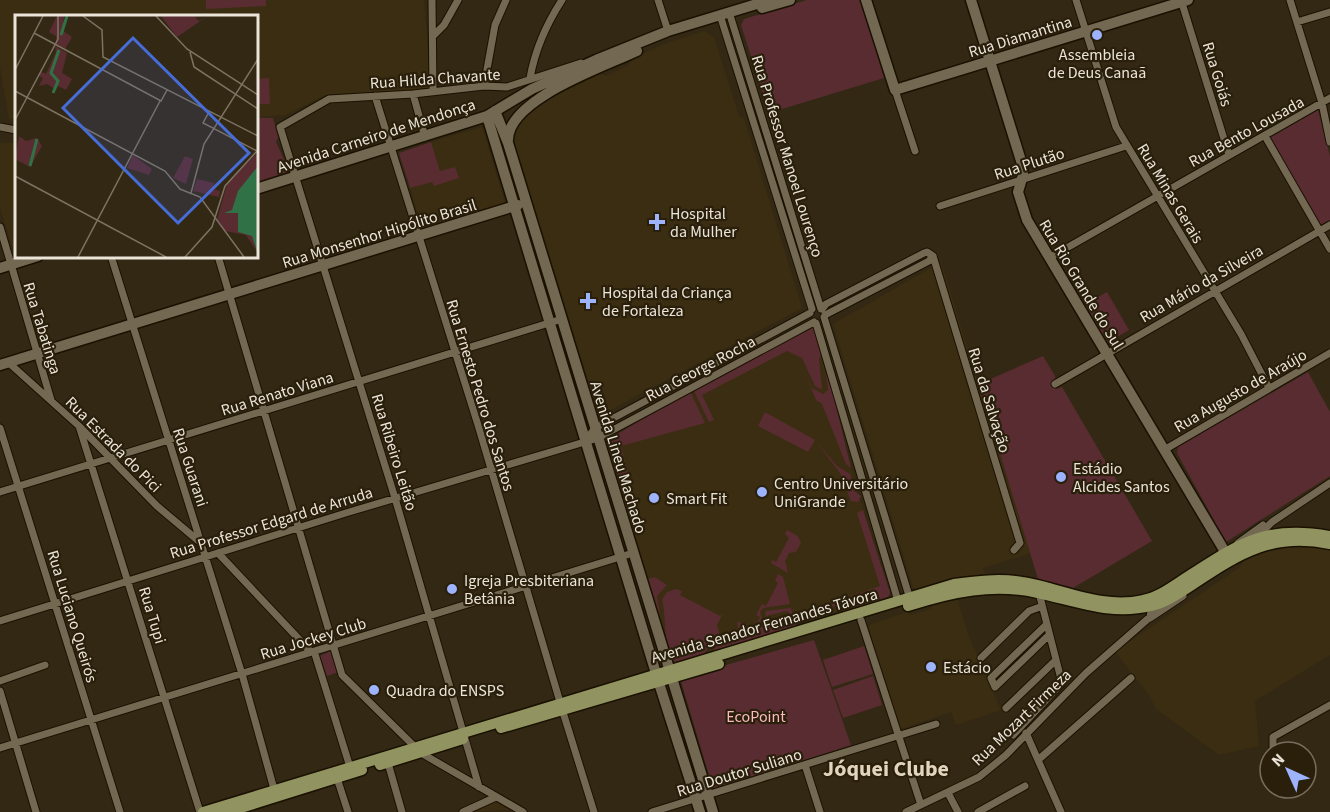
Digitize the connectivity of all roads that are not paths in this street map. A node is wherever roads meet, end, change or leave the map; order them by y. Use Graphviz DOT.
graph roads {
  1 [pos="432,0"];
  2 [pos="458,0"];
  3 [pos="506,0"];
  4 [pos="562,0"];
  5 [pos="658,0"];
  6 [pos="790,0"];
  7 [pos="866,0"];
  8 [pos="971,0"];
  9 [pos="1076,0"];
  10 [pos="1290,0"];
  11 [pos="765,1"];
  12 [pos="1184,1"];
  13 [pos="1330,12"];
  14 [pos="726,17"];
  15 [pos="1297,22"];
  16 [pos="668,31"];
  17 [pos="1086,32"];
  18 [pos="434,35"];
  19 [pos="596,60"];
  20 [pos="990,61"];
  21 [pos="530,78"];
  22 [pos="484,86"];
  23 [pos="895,90"];
  24 [pos="433,91"];
  25 [pos="413,94"];
  26 [pos="375,96"];
  27 [pos="1330,98"];
  28 [pos="1322,103"];
  29 [pos="491,114"];
  30 [pos="0,127"];
  31 [pos="280,127"];
  32 [pos="15,130"];
  33 [pos="1265,136"];
  34 [pos="425,137"];
  35 [pos="1330,141"];
  36 [pos="508,143"];
  37 [pos="1126,146"];
  38 [pos="389,149"];
  39 [pos="915,151"];
  40 [pos="1229,155"];
  41 [pos="295,177"];
  42 [pos="1022,180"];
  43 [pos="258,188"];
  44 [pos="1156,196"];
  45 [pos="526,203"];
  46 [pos="514,206"];
  47 [pos="940,206"];
  48 [pos="1330,225"];
  49 [pos="0,227"];
  50 [pos="1320,231"];
  51 [pos="419,237"];
  52 [pos="1330,249"];
  53 [pos="31,258"];
  54 [pos="112,258"];
  55 [pos="219,258"];
  56 [pos="1049,258"];
  57 [pos="5,266"];
  58 [pos="323,267"];
  59 [pos="1213,291"];
  60 [pos="230,295"];
  61 [pos="554,295"];
  62 [pos="543,299"];
  63 [pos="811,311"];
  64 [pos="823,313"];
  65 [pos="562,319"];
  66 [pos="815,322"];
  67 [pos="550,323"];
  68 [pos="132,326"];
  69 [pos="567,337"];
  70 [pos="555,341"];
  71 [pos="454,353"];
  72 [pos="1330,353"];
  73 [pos="37,354"];
  74 [pos="1106,354"];
  75 [pos="4,364"];
  76 [pos="360,381"];
  77 [pos="1055,384"];
  78 [pos="1269,388"];
  79 [pos="52,402"];
  80 [pos="263,411"];
  81 [pos="78,426"];
  82 [pos="0,428"];
  83 [pos="596,433"];
  84 [pos="167,438"];
  85 [pos="586,440"];
  86 [pos="1164,450"];
  87 [pos="110,458"];
  88 [pos="91,463"];
  89 [pos="491,468"];
  90 [pos="1330,483"];
  91 [pos="19,486"];
  92 [pos="0,492"];
  93 [pos="395,498"];
  94 [pos="878,500"];
  95 [pos="869,502"];
  96 [pos="1279,517"];
  97 [pos="298,528"];
  98 [pos="1258,536"];
  99 [pos="1330,536"];
  100 [pos="201,543"];
  101 [pos="1330,544"];
  102 [pos="1235,546"];
  103 [pos="1014,550"];
  104 [pos="218,553"];
  105 [pos="633,553"];
  106 [pos="1227,556"];
  107 [pos="204,557"];
  108 [pos="622,557"];
  109 [pos="128,581"];
  110 [pos="525,586"];
  111 [pos="1039,593"];
  112 [pos="906,601"];
  113 [pos="55,604"];
  114 [pos="1152,606"];
  115 [pos="1040,607"];
  116 [pos="430,615"];
  117 [pos="861,620"];
  118 [pos="0,621"];
  119 [pos="1143,623"];
  120 [pos="1046,625"];
  121 [pos="1049,634"];
  122 [pos="332,646"];
  123 [pos="312,651"];
  124 [pos="1016,654"];
  125 [pos="981,658"];
  126 [pos="1056,660"];
  127 [pos="1020,663"];
  128 [pos="45,665"];
  129 [pos="242,674"];
  130 [pos="670,676"];
  131 [pos="657,677"];
  132 [pos="1131,678"];
  133 [pos="0,681"];
  134 [pos="0,691"];
  135 [pos="165,698"];
  136 [pos="1330,705"];
  137 [pos="561,706"];
  138 [pos="1006,708"];
  139 [pos="1043,710"];
  140 [pos="91,719"];
  141 [pos="936,724"];
  142 [pos="1026,733"];
  143 [pos="466,735"];
  144 [pos="1013,735"];
  145 [pos="898,736"];
  146 [pos="1273,740"];
  147 [pos="14,744"];
  148 [pos="0,748"];
  149 [pos="418,750"];
  150 [pos="1038,760"];
  151 [pos="388,763"];
  152 [pos="805,765"];
  153 [pos="350,767"];
  154 [pos="337,778"];
  155 [pos="1025,786"];
  156 [pos="479,787"];
  157 [pos="274,789"];
  158 [pos="948,794"];
  159 [pos="708,795"];
  160 [pos="496,797"];
  161 [pos="696,799"];
  162 [pos="921,806"];
  163 [pos="253,809"];
  164 [pos="36,812"];
  165 [pos="120,812"];
  166 [pos="201,812"];
  167 [pos="228,812"];
  168 [pos="348,812"];
  169 [pos="402,812"];
  170 [pos="463,812"];
  171 [pos="523,812"];
  172 [pos="594,812"];
  173 [pos="652,812"];
  174 [pos="700,812"];
  175 [pos="713,812"];
  176 [pos="820,812"];
  177 [pos="906,812"];
  178 [pos="958,812"];
  179 [pos="978,812"];
  180 [pos="1061,812"];
  1 -- 18 [label="street"];
  2 -- 18 [label="street"];
  3 -- 22 [label="street"];
  4 -- 21 [label="street"];
  5 -- 16 [label="street"];
  6 -- 14 [label="street, Avenida Carneiro de Mendonça"];
  7 -- 23 [label="street"];
  8 -- 20 [label="street, Rua Rio Grande do Sul"];
  9 -- 17 [label="street, Rua Minas Gerais"];
  10 -- 15 [label="street"];
  11 -- 14 [label="street, Avenida Carneiro de Mendonça"];
  12 -- 17 [label="street, Rua Diamantina"];
  12 -- 40 [label="street, Rua Goiás"];
  13 -- 15 [label="street"];
  14 -- 16 [label="street, Avenida Carneiro de Mendonça"];
  14 -- 36 [label="street, Avenida Carneiro de Mendonça"];
  14 -- 63 [label="street, Rua Professor Manoel Lourenço"];
  14 -- 64 [label="street, Rua Professor Manoel Lourenço"];
  15 -- 28 [label="street"];
  16 -- 19 [label="street, Avenida Carneiro de Mendonça"];
  17 -- 20 [label="street, Rua Diamantina"];
  17 -- 37 [label="street, Rua Minas Gerais"];
  18 -- 24 [label="street"];
  19 -- 21 [label="street, Rua Hilda Chavante"];
  19 -- 29 [label="street, Avenida Carneiro de Mendonça"];
  20 -- 23 [label="street, Rua Diamantina"];
  20 -- 42 [label="street, Rua Rio Grande do Sul"];
  21 -- 22 [label="street, Rua Hilda Chavante"];
  22 -- 24 [label="street, Rua Hilda Chavante"];
  23 -- 39 [label="street"];
  24 -- 25 [label="street, Rua Hilda Chavante"];
  25 -- 26 [label="street, Rua Hilda Chavante"];
  25 -- 34 [label="street"];
  26 -- 31 [label="street, Rua Hilda Chavante"];
  26 -- 38 [label="street, Rua Ernesto Pedro dos Santos"];
  27 -- 28 [label="street, Rua Bento Lousada"];
  28 -- 33 [label="street, Rua Bento Lousada"];
  28 -- 35 [label="street"];
  29 -- 34 [label="street, Avenida Carneiro de Mendonça"];
  29 -- 36 [label="street, Avenida Lineu Machado"];
  29 -- 46 [label="street, Avenida Lineu Machado"];
  30 -- 32 [label="street"];
  31 -- 41 [label="street, Rua Ribeiro Leitão"];
  33 -- 40 [label="street, Rua Bento Lousada"];
  33 -- 50 [label="street"];
  34 -- 38 [label="street, Avenida Carneiro de Mendonça"];
  36 -- 45 [label="street, Avenida Lineu Machado"];
  37 -- 42 [label="street, Rua Plutão"];
  37 -- 44 [label="street, Rua Minas Gerais"];
  38 -- 41 [label="street, Avenida Carneiro de Mendonça"];
  38 -- 51 [label="street, Rua Ernesto Pedro dos Santos"];
  40 -- 44 [label="street, Rua Bento Lousada"];
  41 -- 43 [label="street, Avenida Carneiro de Mendonça"];
  41 -- 58 [label="street, Rua Ribeiro Leitão"];
  42 -- 47 [label="street, Rua Plutão"];
  42 -- 56 [label="street, Rua Rio Grande do Sul"];
  44 -- 56 [label="street, Rua Bento Lousada"];
  44 -- 59 [label="street, Rua Minas Gerais"];
  45 -- 46 [label="street, Rua Monsenhor Hipólito Brasil"];
  45 -- 61 [label="street, Avenida Lineu Machado"];
  46 -- 51 [label="street, Rua Monsenhor Hipólito Brasil"];
  46 -- 62 [label="street, Avenida Lineu Machado"];
  48 -- 50 [label="street, Rua Mário da Silveira"];
  49 -- 57 [label="street, Rua Tabatinga"];
  50 -- 52 [label="street"];
  50 -- 59 [label="street, Rua Mário da Silveira"];
  51 -- 58 [label="street, Rua Monsenhor Hipólito Brasil"];
  51 -- 71 [label="street, Rua Ernesto Pedro dos Santos"];
  53 -- 57 [label="street"];
  54 -- 68 [label="street, Rua Guarani"];
  55 -- 60 [label="street"];
  56 -- 74 [label="street, Rua Rio Grande do Sul"];
  57 -- 73 [label="street, Rua Tabatinga"];
  58 -- 60 [label="street, Rua Monsenhor Hipólito Brasil"];
  58 -- 76 [label="street, Rua Ribeiro Leitão"];
  59 -- 74 [label="street, Rua Mário da Silveira"];
  59 -- 78 [label="street, Rua Minas Gerais"];
  60 -- 68 [label="street, Rua Monsenhor Hipólito Brasil"];
  60 -- 80 [label="street"];
  61 -- 62 [label="street"];
  61 -- 65 [label="street, Avenida Lineu Machado"];
  62 -- 67 [label="street, Avenida Lineu Machado"];
  63 -- 64 [label="street"];
  63 -- 66 [label="street, Rua Professor Manoel Lourenço"];
  63 -- 83 [label="street, Rua George Rocha"];
  64 -- 66 [label="street, Rua George Rocha"];
  64 -- 94 [label="street, Rua Professor Manoel Lourenço"];
  64 -- 103 [label="street, Rua da Salvação"];
  65 -- 67 [label="street, Rua Renato Viana"];
  65 -- 69 [label="street, Avenida Lineu Machado"];
  66 -- 83 [label="street, Rua George Rocha"];
  66 -- 95 [label="street"];
  67 -- 70 [label="street, Avenida Lineu Machado"];
  67 -- 71 [label="street, Rua Renato Viana"];
  68 -- 73 [label="street, Rua Monsenhor Hipólito Brasil"];
  68 -- 84 [label="street, Rua Guarani"];
  69 -- 70 [label="street"];
  69 -- 83 [label="street, Avenida Lineu Machado"];
  70 -- 85 [label="street, Avenida Lineu Machado"];
  71 -- 76 [label="street, Rua Renato Viana"];
  71 -- 89 [label="street, Rua Ernesto Pedro dos Santos"];
  72 -- 78 [label="street, Rua Augusto de Araújo"];
  73 -- 75 [label="street, Rua Monsenhor Hipólito Brasil"];
  73 -- 79 [label="street, Rua Tabatinga"];
  74 -- 77 [label="street, Rua Mário da Silveira"];
  74 -- 86 [label="street, Rua Rio Grande do Sul"];
  75 -- 79 [label="street, Rua Estrada do Pici"];
  76 -- 80 [label="street, Rua Renato Viana"];
  76 -- 93 [label="street, Rua Ribeiro Leitão"];
  78 -- 86 [label="street, Rua Augusto de Araújo"];
  79 -- 81 [label="street, Rua Estrada do Pici"];
  80 -- 84 [label="street, Rua Renato Viana"];
  80 -- 97 [label="street"];
  81 -- 87 [label="street, Rua Estrada do Pici"];
  81 -- 88 [label="street, Rua Tupi"];
  82 -- 91 [label="street, Rua Luciano Queirós"];
  83 -- 85 [label="street"];
  83 -- 105 [label="street, Avenida Lineu Machado"];
  84 -- 87 [label="street, Rua Renato Viana"];
  84 -- 100 [label="street, Rua Guarani"];
  85 -- 89 [label="street, Rua Professor Edgard de Arruda"];
  85 -- 108 [label="street, Avenida Lineu Machado"];
  86 -- 106 [label="street, Rua Rio Grande do Sul"];
  87 -- 88 [label="street, Rua Renato Viana"];
  87 -- 100 [label="street, Rua Estrada do Pici"];
  88 -- 91 [label="street, Rua Renato Viana"];
  88 -- 109 [label="street, Rua Tupi"];
  89 -- 93 [label="street, Rua Professor Edgard de Arruda"];
  89 -- 110 [label="street, Rua Ernesto Pedro dos Santos"];
  90 -- 96 [label="street"];
  91 -- 92 [label="street, Rua Renato Viana"];
  91 -- 113 [label="street, Rua Luciano Queirós"];
  93 -- 97 [label="street, Rua Professor Edgard de Arruda"];
  93 -- 116 [label="street, Rua Ribeiro Leitão"];
  94 -- 95 [label="street"];
  94 -- 112 [label="street, Rua Professor Manoel Lourenço"];
  95 -- 112 [label="street"];
  96 -- 98 [label="street"];
  96 -- 102 [label="street"];
  97 -- 104 [label="street, Rua Professor Edgard de Arruda"];
  97 -- 122 [label="street"];
  98 -- 99 [label="main road, Avenida Senador Fernandes Távora"];
  98 -- 102 [label="main road, Avenida Senador Fernandes Távora"];
  100 -- 107 [label="street, Rua Guarani"];
  101 -- 106 [label="main road, Avenida Senador Fernandes Távora"];
  102 -- 106 [label="main road, Avenida Senador Fernandes Távora"];
  104 -- 107 [label="street, Rua Professor Edgard de Arruda"];
  104 -- 123 [label="street"];
  105 -- 108 [label="street, Rua Jockey Club"];
  105 -- 130 [label="street, Avenida Lineu Machado"];
  106 -- 112 [label="main road, Avenida Senador Fernandes Távora"];
  106 -- 114 [label="main road, Avenida Senador Fernandes Távora"];
  106 -- 119 [label="street, Rua Mozart Firmeza"];
  107 -- 109 [label="street, Rua Professor Edgard de Arruda"];
  107 -- 129 [label="street, Rua Guarani"];
  108 -- 110 [label="street, Rua Jockey Club"];
  108 -- 131 [label="street, Avenida Lineu Machado"];
  109 -- 113 [label="street, Rua Professor Edgard de Arruda"];
  109 -- 135 [label="street, Rua Tupi"];
  110 -- 116 [label="street, Rua Jockey Club"];
  110 -- 137 [label="street, Rua Ernesto Pedro dos Santos"];
  111 -- 112 [label="main road, Avenida Senador Fernandes Távora"];
  111 -- 114 [label="main road, Avenida Senador Fernandes Távora"];
  111 -- 115 [label="street"];
  112 -- 117 [label="main road, Avenida Senador Fernandes Távora"];
  112 -- 130 [label="main road, Avenida Senador Fernandes Távora"];
  113 -- 118 [label="street, Rua Professor Edgard de Arruda"];
  113 -- 140 [label="street, Rua Luciano Queirós"];
  114 -- 119 [label="street, Rua Mozart Firmeza"];
  115 -- 120 [label="street"];
  115 -- 125 [label="street"];
  116 -- 122 [label="street, Rua Jockey Club"];
  116 -- 143 [label="street, Rua Ribeiro Leitão"];
  117 -- 130 [label="main road, Avenida Senador Fernandes Távora"];
  117 -- 145 [label="street"];
  119 -- 139 [label="street, Rua Mozart Firmeza"];
  120 -- 121 [label="street"];
  120 -- 124 [label="street"];
  121 -- 126 [label="street"];
  121 -- 127 [label="street"];
  122 -- 123 [label="street, Rua Jockey Club"];
  122 -- 149 [label="street"];
  123 -- 129 [label="street, Rua Jockey Club"];
  123 -- 153 [label="street"];
  124 -- 127 [label="street"];
  124 -- 127 [label="street"];
  126 -- 138 [label="street"];
  126 -- 139 [label="street"];
  128 -- 133 [label="street"];
  129 -- 135 [label="street, Rua Jockey Club"];
  129 -- 157 [label="street, Rua Guarani"];
  130 -- 131 [label="main road, Avenida Senador Fernandes Távora"];
  130 -- 159 [label="street, Avenida Lineu Machado"];
  131 -- 137 [label="main road, Avenida Senador Fernandes Távora"];
  131 -- 161 [label="street, Avenida Lineu Machado"];
  132 -- 150 [label="street"];
  134 -- 147 [label="street"];
  135 -- 140 [label="street, Rua Jockey Club"];
  135 -- 166 [label="street, Rua Tupi"];
  136 -- 146 [label="street"];
  137 -- 143 [label="main road, Avenida Senador Fernandes Távora"];
  137 -- 172 [label="street, Rua Ernesto Pedro dos Santos"];
  139 -- 142 [label="street, Rua Mozart Firmeza"];
  139 -- 144 [label="street"];
  140 -- 147 [label="street, Rua Jockey Club"];
  140 -- 165 [label="street, Rua Luciano Queirós"];
  141 -- 145 [label="street, Rua Doutor Suliano"];
  142 -- 150 [label="street"];
  142 -- 158 [label="street, Rua Mozart Firmeza"];
  143 -- 149 [label="main road, Avenida Senador Fernandes Távora"];
  143 -- 156 [label="street, Rua Ribeiro Leitão"];
  145 -- 152 [label="street, Rua Doutor Suliano"];
  145 -- 162 [label="street"];
  147 -- 148 [label="street, Rua Jockey Club"];
  147 -- 164 [label="street"];
  149 -- 151 [label="main road, Avenida Senador Fernandes Távora"];
  149 -- 153 [label="main road, Avenida Senador Fernandes Távora"];
  149 -- 156 [label="street"];
  150 -- 180 [label="street"];
  151 -- 154 [label="main road, Avenida Senador Fernandes Távora"];
  151 -- 169 [label="street"];
  152 -- 159 [label="street, Rua Doutor Suliano"];
  152 -- 176 [label="street"];
  153 -- 157 [label="main road, Avenida Senador Fernandes Távora"];
  154 -- 163 [label="main road, Avenida Senador Fernandes Távora"];
  154 -- 168 [label="street"];
  155 -- 179 [label="street"];
  156 -- 160 [label="street"];
  157 -- 166 [label="main road, Avenida Senador Fernandes Távora"];
  158 -- 162 [label="street, Rua Mozart Firmeza"];
  158 -- 178 [label="street"];
  159 -- 161 [label="street, Rua Doutor Suliano"];
  159 -- 175 [label="street, Avenida Lineu Machado"];
  160 -- 170 [label="street"];
  160 -- 171 [label="street"];
  161 -- 173 [label="street, Rua Doutor Suliano"];
  161 -- 174 [label="street, Avenida Lineu Machado"];
  162 -- 177 [label="street, Rua Mozart Firmeza"];
  163 -- 167 [label="main road, Avenida Senador Fernandes Távora"];
}
